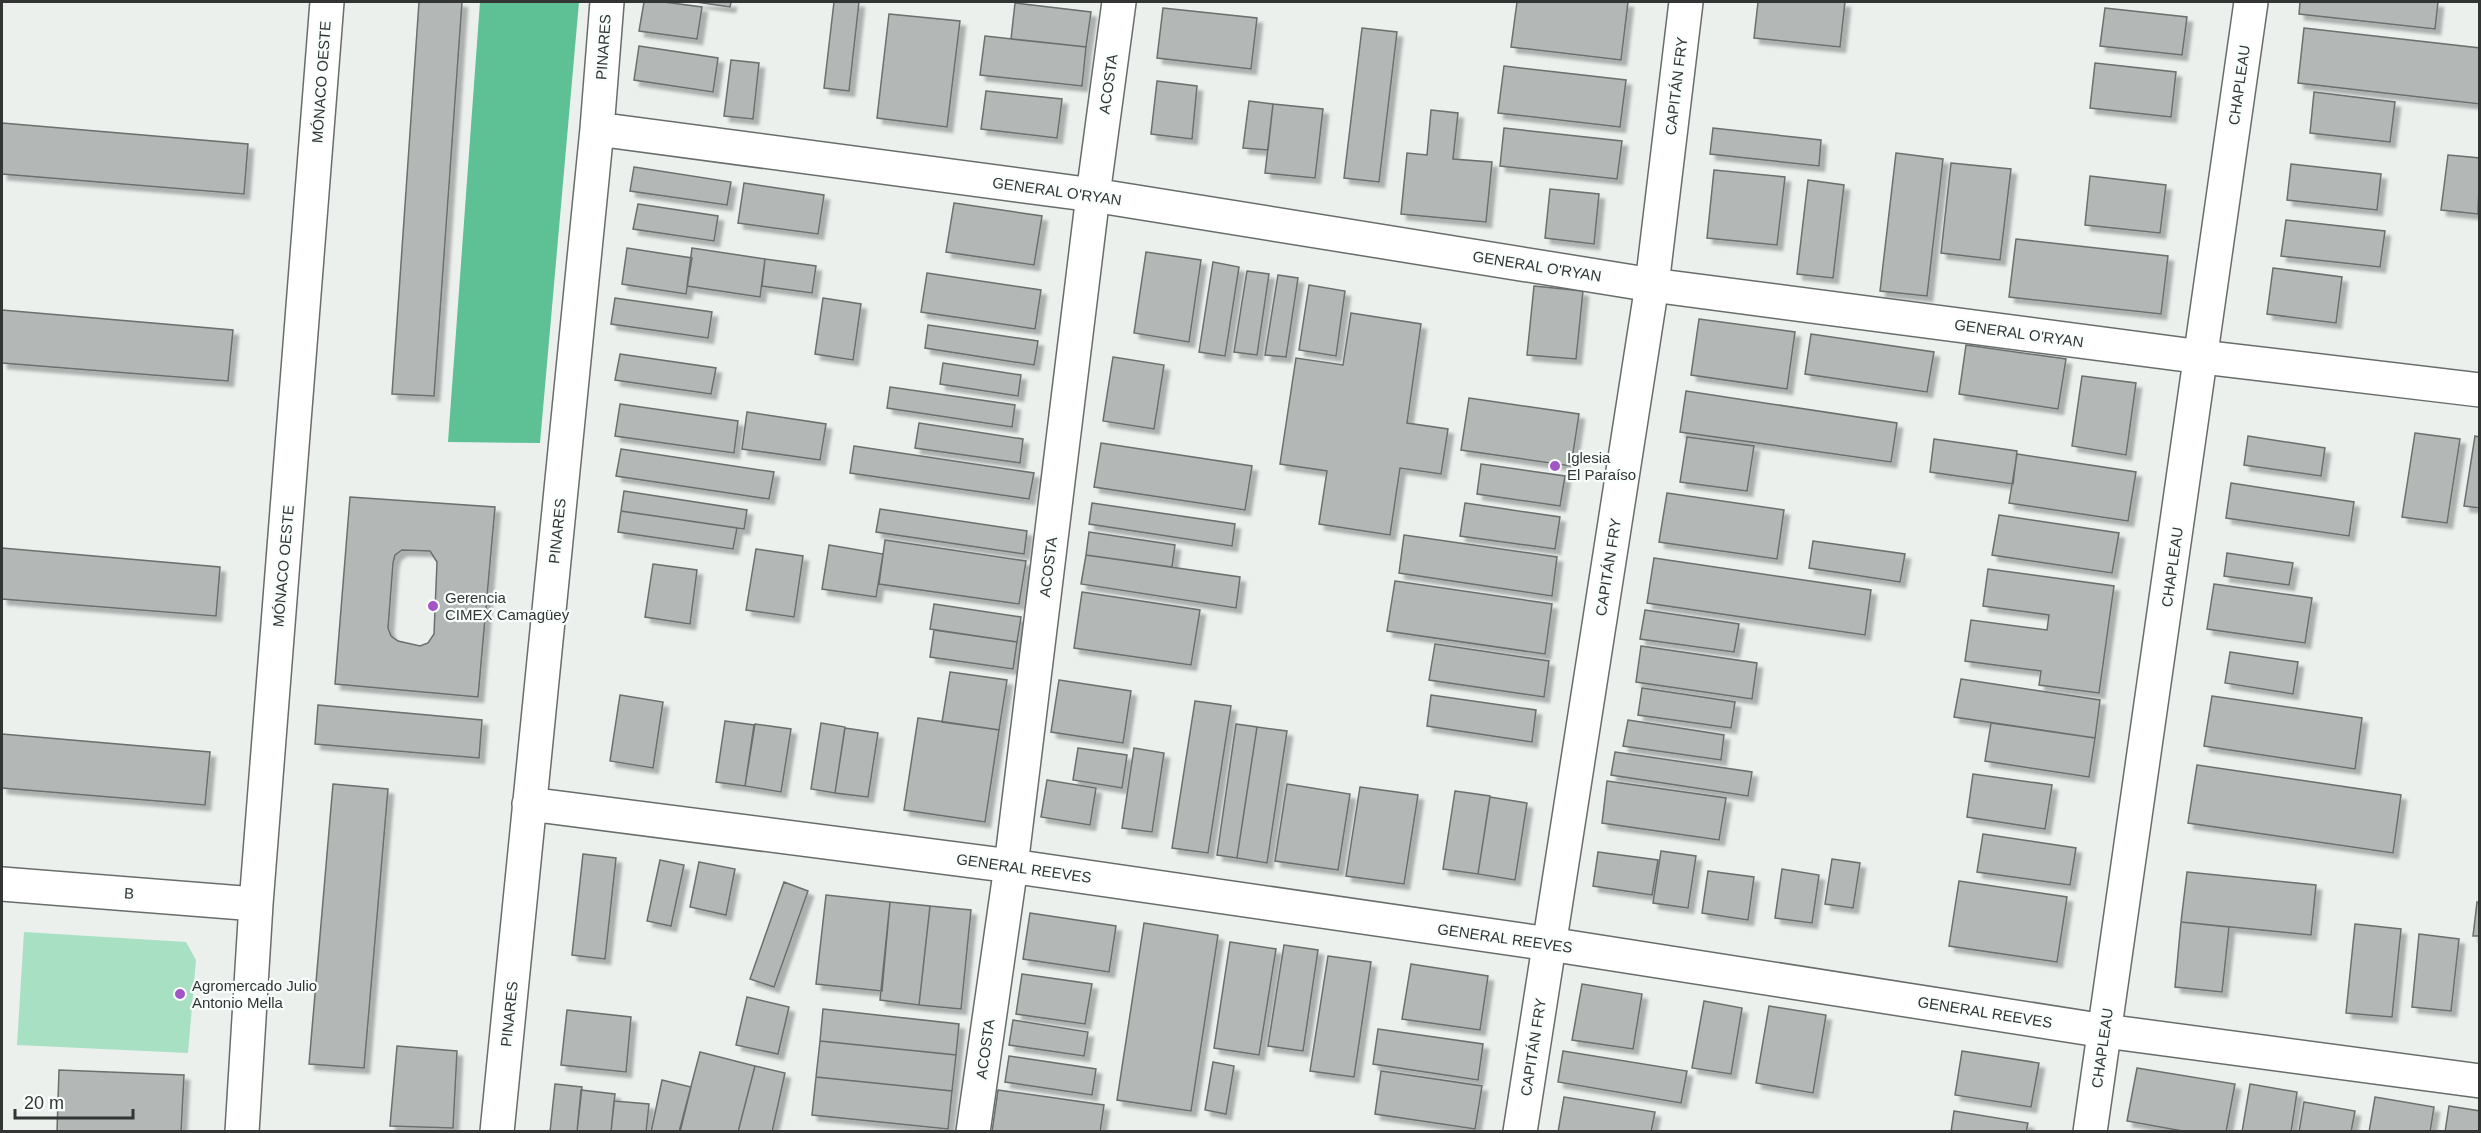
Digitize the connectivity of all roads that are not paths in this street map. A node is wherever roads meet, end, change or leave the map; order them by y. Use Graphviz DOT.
graph roads {
  1 [pos="327,2"];
  2 [pos="607,2"];
  3 [pos="1119,2"];
  4 [pos="1686,2"];
  5 [pos="2251,2"];
  6 [pos="597,129"];
  7 [pos="1093,195"];
  8 [pos="1652,285"];
  9 [pos="2202,357"];
  10 [pos="2480,390"];
  11 [pos="529,804"];
  12 [pos="1011,866"];
  13 [pos="2,884"];
  14 [pos="256,904"];
  15 [pos="1549,944"];
  16 [pos="2105,1031"];
  17 [pos="2480,1081"];
  18 [pos="242,1131"];
  19 [pos="497,1131"];
  20 [pos="973,1131"];
  21 [pos="1520,1131"];
  22 [pos="2090,1131"];
  1 -- 14 [label="street, MÓNACO OESTE"];
  2 -- 6 [label="street, PINARES"];
  3 -- 7 [label="street, ACOSTA"];
  4 -- 8 [label="street, CAPITÁN FRY"];
  5 -- 9 [label="street, CHAPLEAU"];
  6 -- 7 [label="street, GENERAL O'RYAN"];
  6 -- 11 [label="street, PINARES"];
  7 -- 8 [label="street, GENERAL O'RYAN"];
  7 -- 12 [label="street, ACOSTA"];
  8 -- 9 [label="street, GENERAL O'RYAN"];
  8 -- 15 [label="street, CAPITÁN FRY"];
  9 -- 10 [label="street, GENERAL O'RYAN"];
  9 -- 16 [label="street, CHAPLEAU"];
  11 -- 12 [label="street, GENERAL REEVES"];
  11 -- 19 [label="street, PINARES"];
  12 -- 15 [label="street, GENERAL REEVES"];
  12 -- 20 [label="street, ACOSTA"];
  13 -- 14 [label="street, B"];
  14 -- 18 [label="street, MÓNACO OESTE"];
  15 -- 16 [label="street, GENERAL REEVES"];
  15 -- 21 [label="street, CAPITÁN FRY"];
  16 -- 17 [label="street, GENERAL REEVES"];
  16 -- 22 [label="street, CHAPLEAU"];
}
